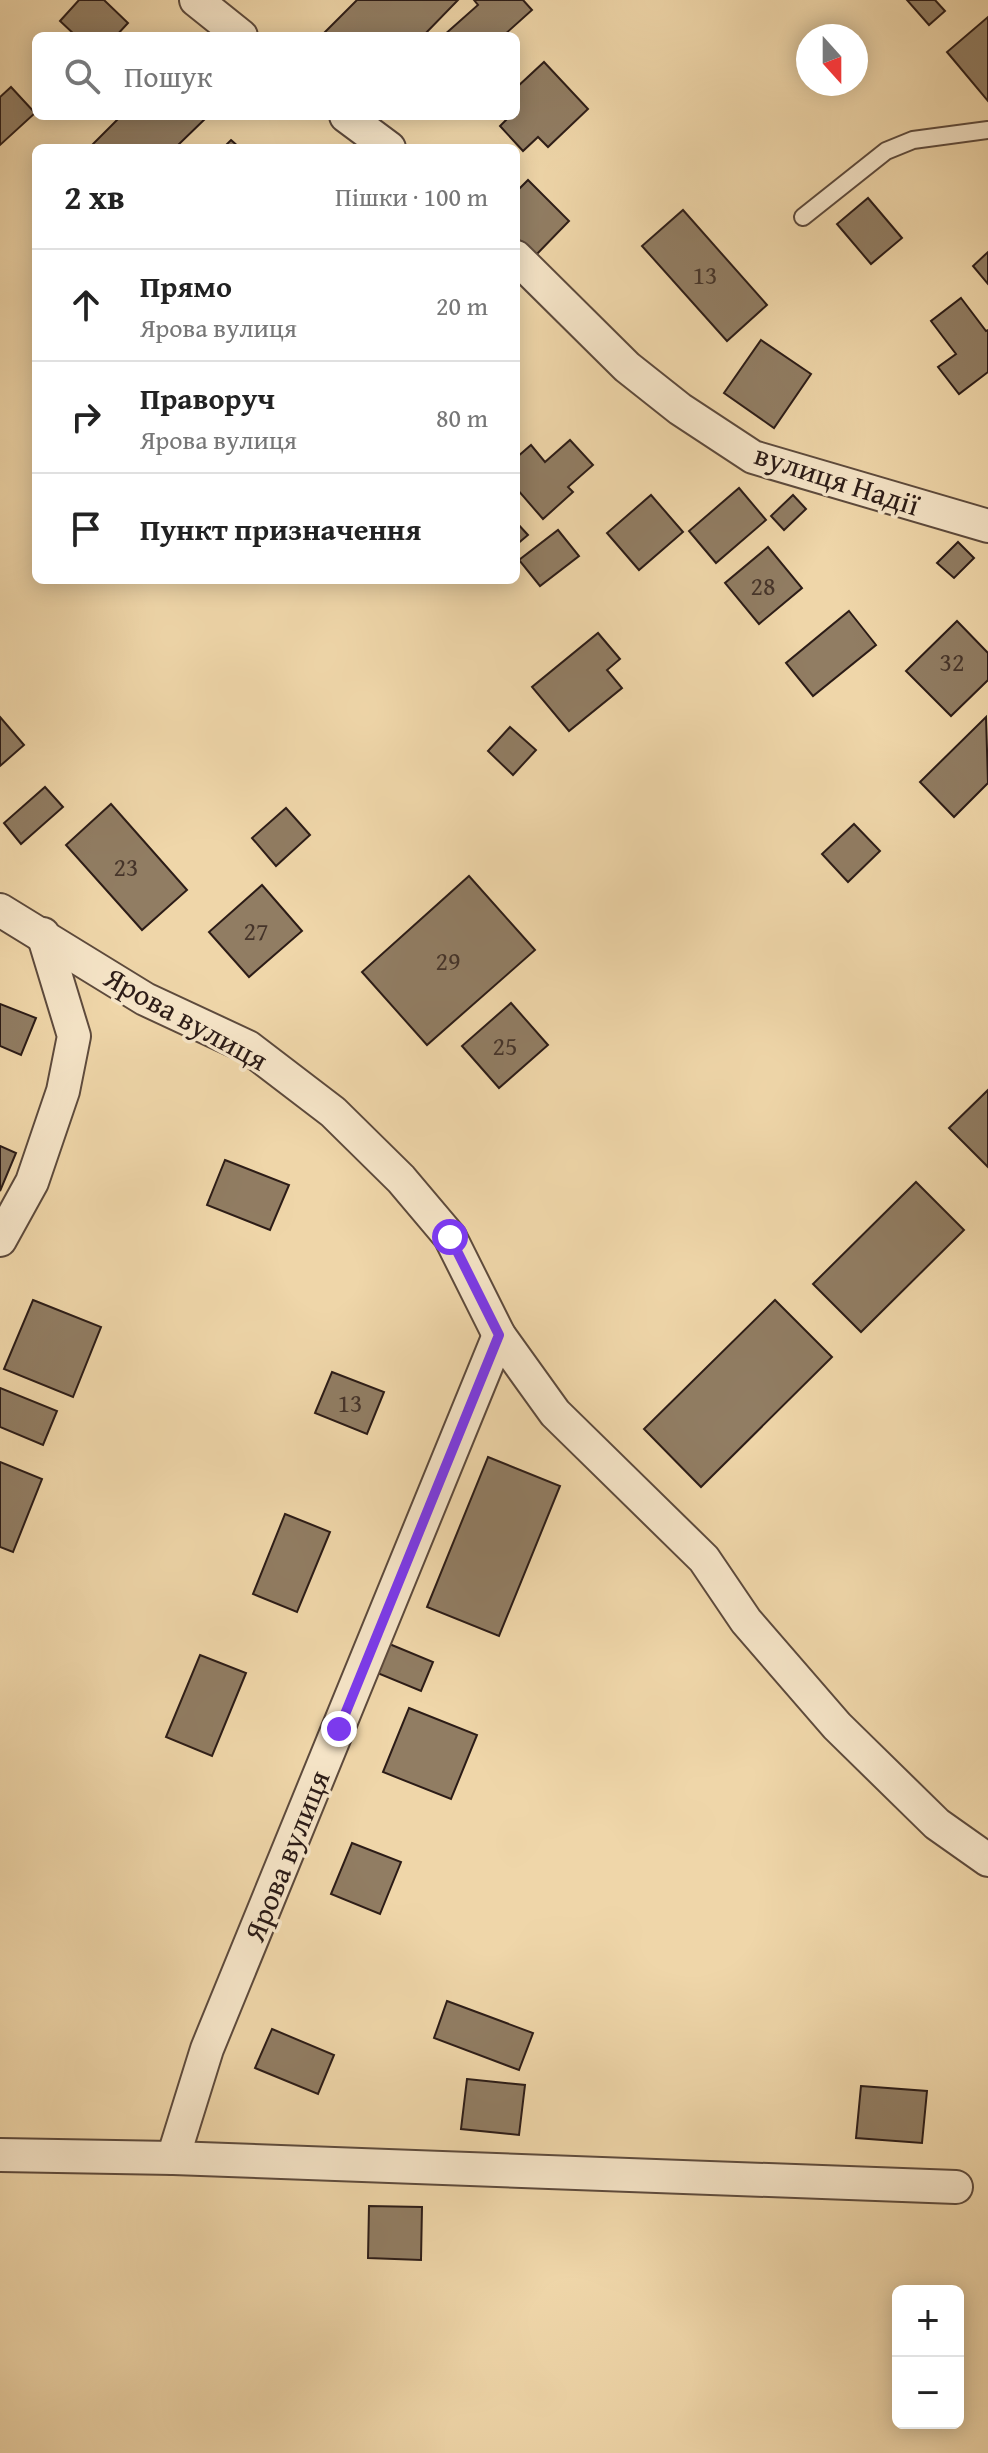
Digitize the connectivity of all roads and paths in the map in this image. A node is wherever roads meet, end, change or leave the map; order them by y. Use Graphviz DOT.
graph roads {
  1 [pos="196,0"];
  2 [pos="236,32"];
  3 [pos="351,120"];
  4 [pos="988,130"];
  5 [pos="384,144"];
  6 [pos="803,217"];
  7 [pos="520,261"];
  8 [pos="988,526"];
  9 [pos="0,910"];
  10 [pos="43,934"];
  11 [pos="0,1240"];
  12 [pos="499,1335"];
  13 [pos="988,1860"];
  14 [pos="0,2155"];
  15 [pos="173,2158"];
  16 [pos="956,2187"];
  1 -- 2 [label="street"];
  3 -- 5 [label="street"];
  4 -- 6 [label="lane"];
  7 -- 8 [label="street, вулиця Надії"];
  9 -- 10 [label="street, Ярова вулиця"];
  10 -- 11 [label="street"];
  10 -- 12 [label="street, Ярова вулиця"];
  12 -- 13 [label="street, Ярова вулиця"];
  12 -- 15 [label="street, Ярова вулиця"];
  14 -- 15 [label="street"];
  15 -- 16 [label="street"];
}
